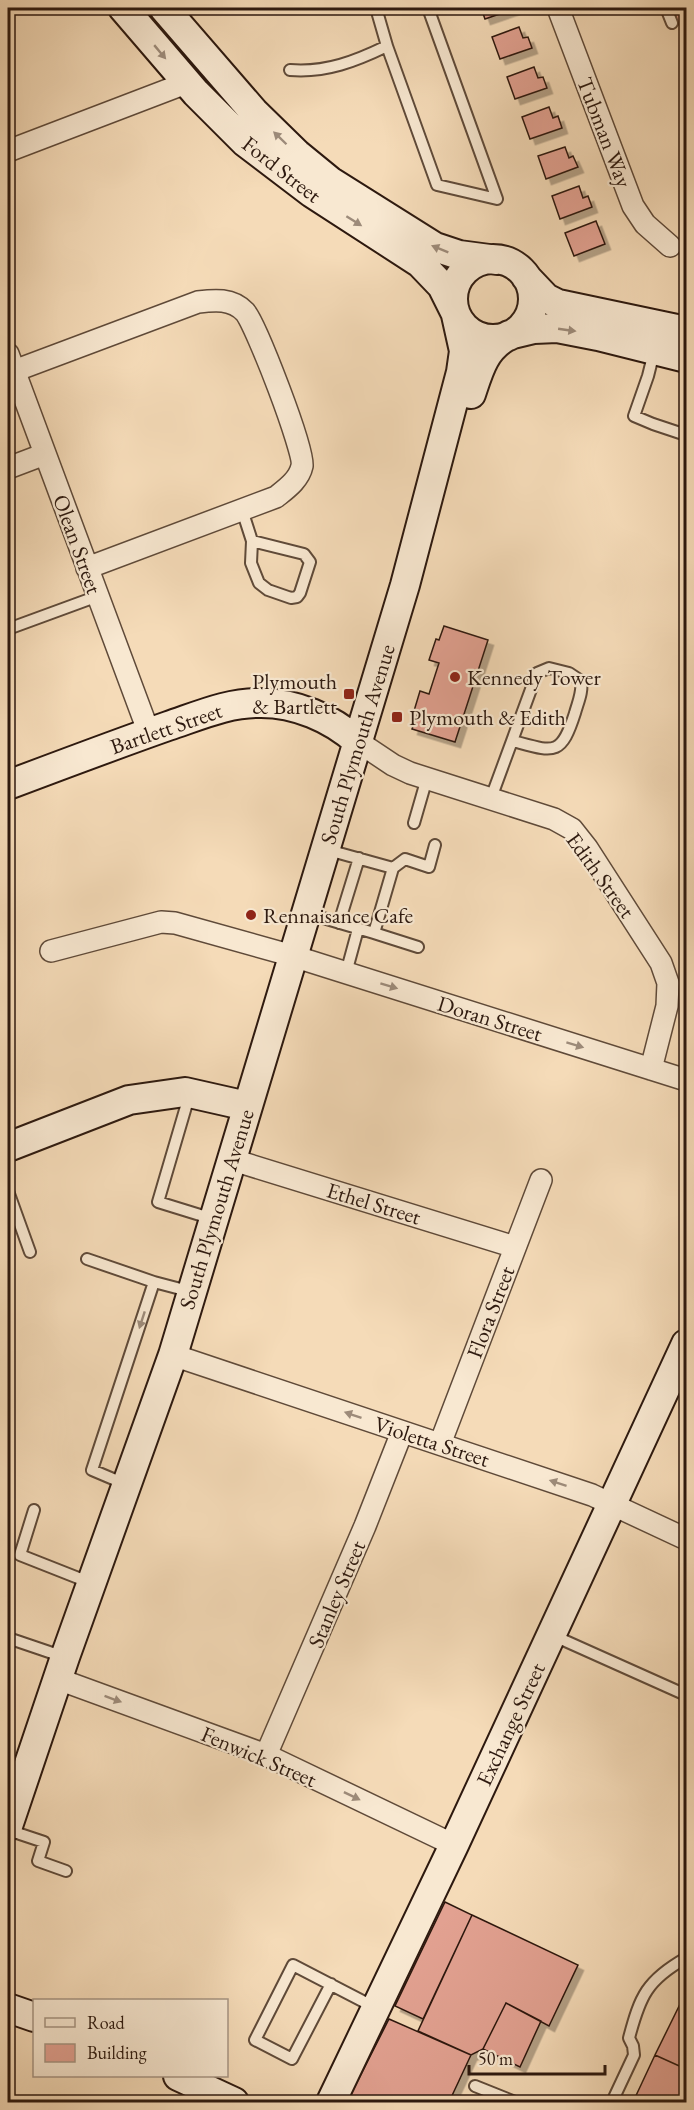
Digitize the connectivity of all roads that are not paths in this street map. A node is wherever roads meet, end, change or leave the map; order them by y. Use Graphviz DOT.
graph roads {
  1 [pos="123,8"];
  2 [pos="164,8"];
  3 [pos="376,8"];
  4 [pos="428,8"];
  5 [pos="558,8"];
  6 [pos="666,8"];
  7 [pos="672,23"];
  8 [pos="387,46"];
  9 [pos="291,70"];
  10 [pos="186,83"];
  11 [pos="8,151"];
  12 [pos="670,246"];
  13 [pos="497,260"];
  14 [pos="526,277"];
  15 [pos="455,314"];
  16 [pos="687,331"];
  17 [pos="508,336"];
  18 [pos="654,349"];
  19 [pos="687,358"];
  20 [pos="11,363"];
  21 [pos="687,435"];
  22 [pos="45,454"];
  23 [pos="8,468"];
  24 [pos="242,510"];
  25 [pos="252,541"];
  26 [pos="87,568"];
  27 [pos="405,585"];
  28 [pos="98,596"];
  29 [pos="8,629"];
  30 [pos="149,733"];
  31 [pos="357,741"];
  32 [pos="513,741"];
  33 [pos="427,778"];
  34 [pos="8,785"];
  35 [pos="491,798"];
  36 [pos="414,823"];
  37 [pos="435,845"];
  38 [pos="325,849"];
  39 [pos="359,858"];
  40 [pos="393,868"];
  41 [pos="306,913"];
  42 [pos="339,923"];
  43 [pos="358,929"];
  44 [pos="374,933"];
  45 [pos="418,947"];
  46 [pos="51,951"];
  47 [pos="293,956"];
  48 [pos="346,973"];
  49 [pos="651,1069"];
  50 [pos="687,1080"];
  51 [pos="190,1093"];
  52 [pos="247,1106"];
  53 [pos="8,1147"];
  54 [pos="233,1160"];
  55 [pos="541,1180"];
  56 [pos="8,1191"];
  57 [pos="214,1219"];
  58 [pos="515,1247"];
  59 [pos="30,1252"];
  60 [pos="87,1259"];
  61 [pos="154,1282"];
  62 [pos="192,1292"];
  63 [pos="687,1344"];
  64 [pos="173,1354"];
  65 [pos="402,1432"];
  66 [pos="440,1444"];
  67 [pos="126,1484"];
  68 [pos="613,1503"];
  69 [pos="34,1510"];
  70 [pos="687,1539"];
  71 [pos="91,1583"];
  72 [pos="552,1635"];
  73 [pos="8,1638"];
  74 [pos="61,1668"];
  75 [pos="687,1695"];
  76 [pos="266,1755"];
  77 [pos="8,1828"];
  78 [pos="454,1845"];
  79 [pos="66,1871"];
  80 [pos="687,1958"];
  81 [pos="331,1984"];
  82 [pos="8,2008"];
  83 [pos="376,2008"];
  84 [pos="33,2017"];
  85 [pos="180,2077"];
  86 [pos="475,2086"];
  87 [pos="234,2103"];
  88 [pos="331,2103"];
  89 [pos="515,2103"];
  90 [pos="612,2103"];
  1 -- 10 [label="main road, Ford Street, one-way"];
  13 -- 2 [label="main road, Ford Street, one-way"];
  3 -- 8 [label="lane"];
  4 -- 8 [label="lane"];
  5 -- 12 [label="street, Tubman Way"];
  6 -- 7 [label="lane"];
  8 -- 9 [label="lane"];
  10 -- 11 [label="street"];
  10 -- 15 [label="main road, Ford Street, one-way"];
  13 -- 14 [label="main road"];
  13 -- 15 [label="main road"];
  14 -- 16 [label="main road"];
  14 -- 17 [label="main road"];
  15 -- 17 [label="main road"];
  15 -- 27 [label="main road, South Plymouth Avenue"];
  17 -- 18 [label="main road, one-way"];
  17 -- 27 [label="main road, South Plymouth Avenue"];
  18 -- 19 [label="main road"];
  18 -- 21 [label="lane"];
  20 -- 22 [label="street, Olean Street"];
  20 -- 24 [label="street"];
  22 -- 23 [label="street"];
  22 -- 26 [label="street, Olean Street"];
  24 -- 25 [label="lane"];
  24 -- 26 [label="street"];
  25 -- 25 [label="lane"];
  26 -- 28 [label="street, Olean Street"];
  27 -- 31 [label="main road, South Plymouth Avenue"];
  28 -- 29 [label="lane"];
  28 -- 30 [label="street, Olean Street"];
  30 -- 31 [label="main road, Bartlett Street"];
  30 -- 34 [label="main road, Bartlett Street"];
  31 -- 33 [label="street, Edith Street"];
  31 -- 38 [label="main road, South Plymouth Avenue"];
  32 -- 32 [label="lane"];
  32 -- 35 [label="lane"];
  33 -- 35 [label="street, Edith Street"];
  33 -- 36 [label="lane"];
  35 -- 49 [label="street, Edith Street"];
  37 -- 40 [label="lane"];
  38 -- 39 [label="lane"];
  38 -- 41 [label="main road, South Plymouth Avenue"];
  39 -- 40 [label="lane"];
  39 -- 42 [label="lane"];
  40 -- 44 [label="lane"];
  41 -- 42 [label="lane"];
  41 -- 47 [label="main road, South Plymouth Avenue"];
  42 -- 43 [label="lane"];
  43 -- 44 [label="lane"];
  43 -- 48 [label="lane"];
  44 -- 45 [label="lane"];
  46 -- 47 [label="street, Doran Street"];
  47 -- 48 [label="street, Doran Street"];
  47 -- 52 [label="main road, South Plymouth Avenue"];
  48 -- 49 [label="street, Doran Street, one-way"];
  49 -- 50 [label="street, Doran Street"];
  51 -- 52 [label="main road"];
  51 -- 53 [label="main road"];
  51 -- 57 [label="lane"];
  52 -- 54 [label="main road, South Plymouth Avenue"];
  54 -- 57 [label="main road, South Plymouth Avenue"];
  54 -- 58 [label="street, Ethel Street"];
  55 -- 58 [label="street, Flora Street"];
  56 -- 59 [label="lane"];
  57 -- 62 [label="main road, South Plymouth Avenue"];
  58 -- 66 [label="street, Flora Street"];
  60 -- 61 [label="lane"];
  61 -- 62 [label="lane"];
  61 -- 67 [label="lane, one-way"];
  62 -- 64 [label="main road, South Plymouth Avenue"];
  63 -- 68 [label="main road, Exchange Street"];
  65 -- 64 [label="street, Violetta Street, one-way"];
  64 -- 67 [label="main road, South Plymouth Avenue"];
  65 -- 66 [label="street, Violetta Street"];
  65 -- 76 [label="street, Stanley Street"];
  68 -- 66 [label="street, Violetta Street, one-way"];
  67 -- 71 [label="main road, South Plymouth Avenue"];
  68 -- 70 [label="street, Violetta Street"];
  68 -- 72 [label="main road, Exchange Street"];
  69 -- 71 [label="lane"];
  71 -- 74 [label="main road, South Plymouth Avenue"];
  72 -- 75 [label="lane"];
  72 -- 78 [label="main road, Exchange Street"];
  73 -- 74 [label="lane"];
  74 -- 76 [label="street, Fenwick Street, one-way"];
  74 -- 77 [label="main road, South Plymouth Avenue"];
  76 -- 78 [label="street, Fenwick Street, one-way"];
  77 -- 79 [label="lane"];
  78 -- 83 [label="main road, Exchange Street"];
  80 -- 90 [label="lane"];
  81 -- 81 [label="lane"];
  81 -- 83 [label="lane"];
  82 -- 84 [label="main road"];
  83 -- 88 [label="main road, Exchange Street"];
  85 -- 87 [label="main road"];
  86 -- 89 [label="lane"];
}
